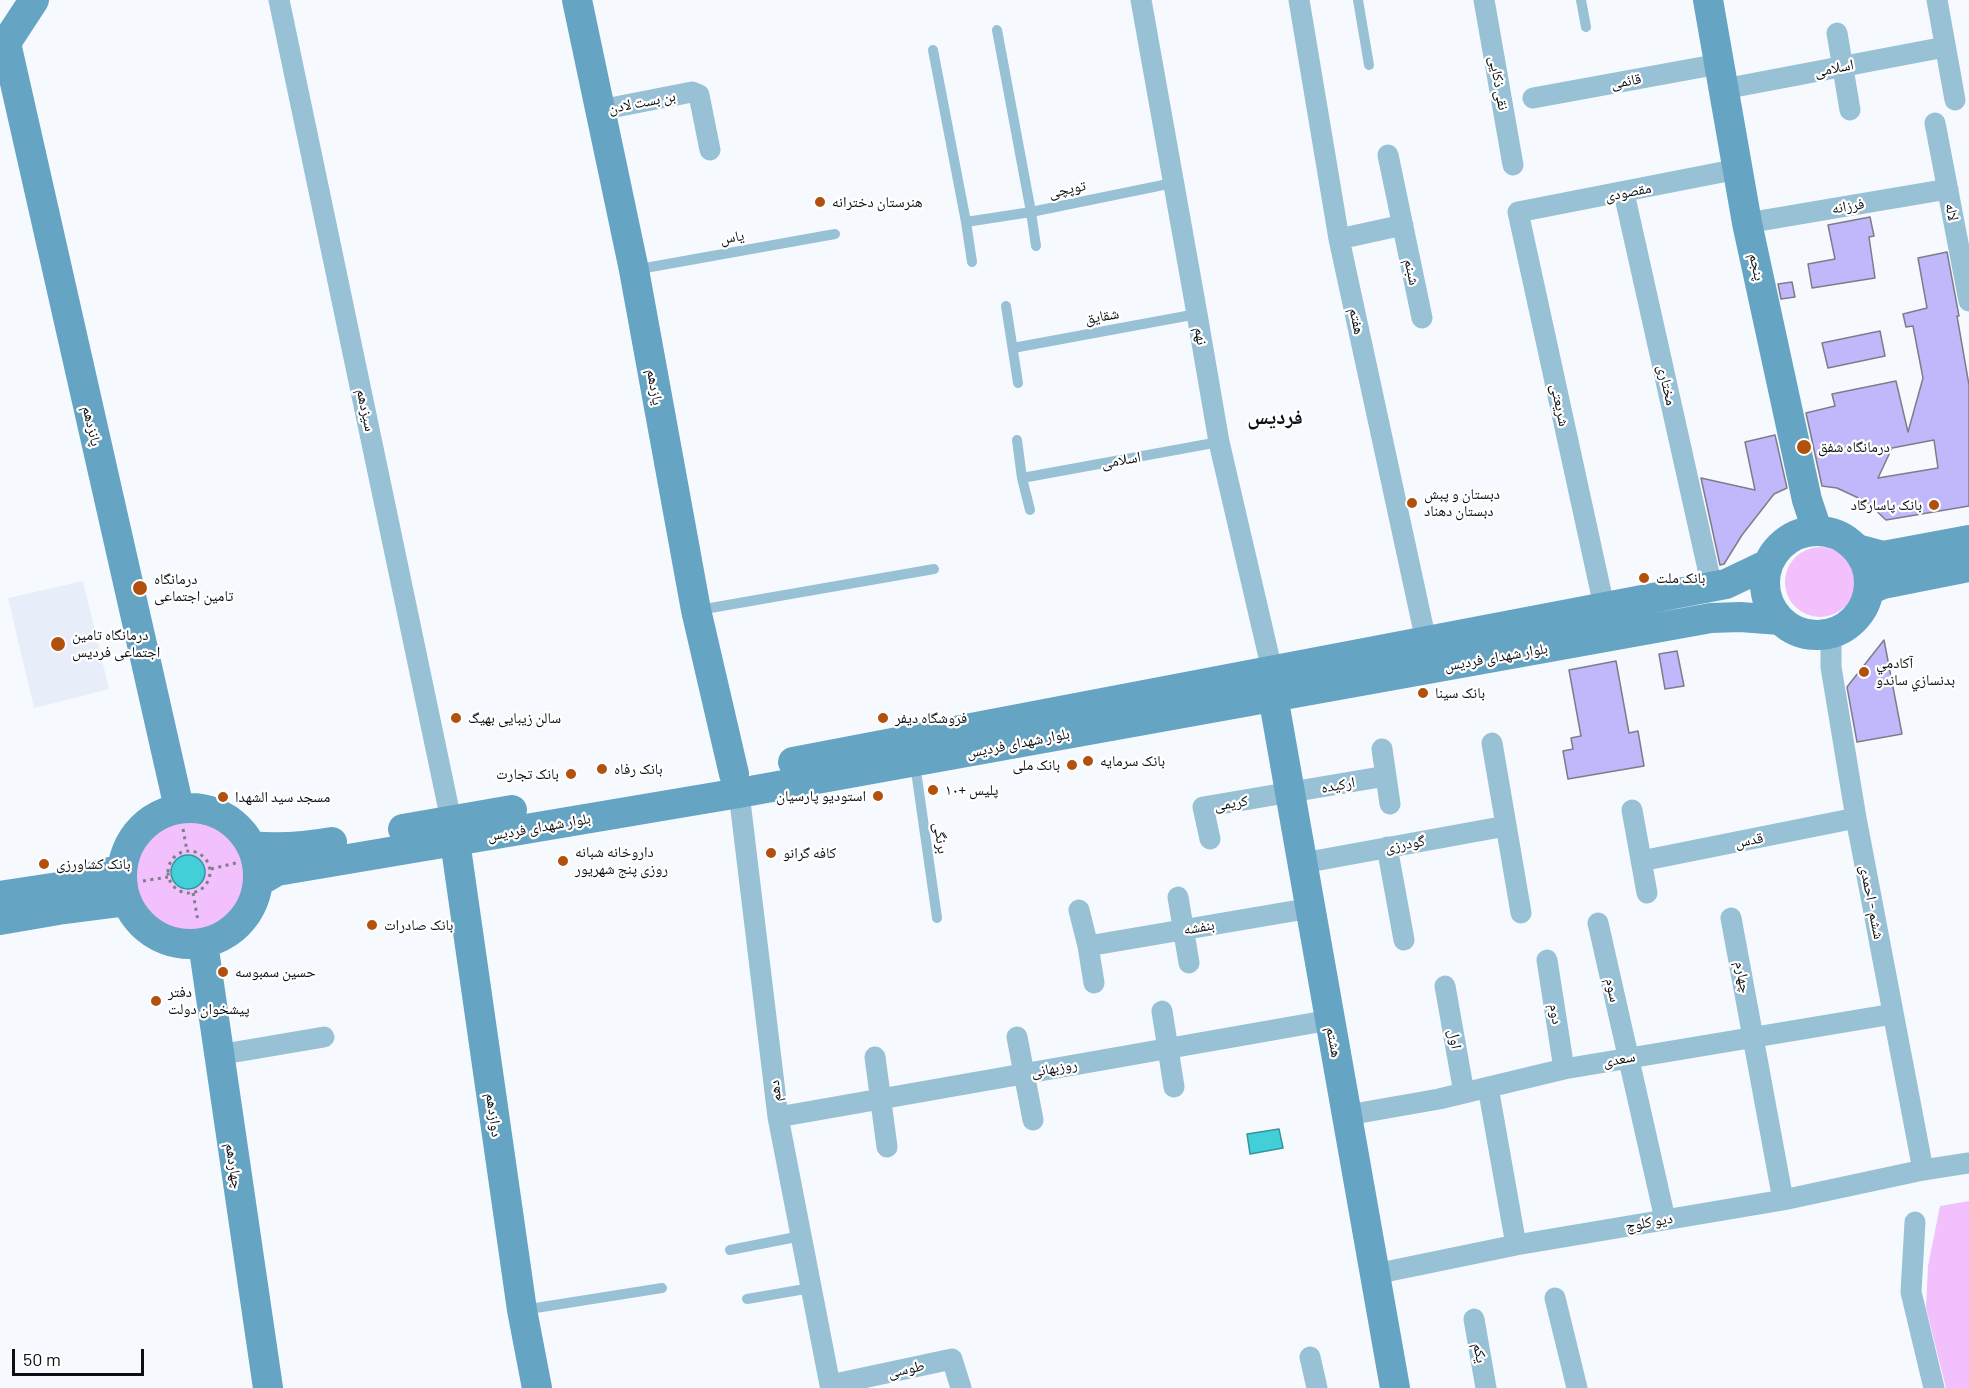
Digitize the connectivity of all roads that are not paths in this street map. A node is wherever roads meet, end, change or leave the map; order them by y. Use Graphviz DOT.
graph roads {
  1 [pos="34,0"];
  2 [pos="279,0"];
  3 [pos="577,0"];
  4 [pos="1140,0"];
  5 [pos="1299,0"];
  6 [pos="1358,0"];
  7 [pos="1484,0"];
  8 [pos="1581,0"];
  9 [pos="1708,0"];
  10 [pos="1937,0"];
  11 [pos="1586,27"];
  12 [pos="997,30"];
  13 [pos="1837,33"];
  14 [pos="1945,47"];
  15 [pos="3,48"];
  16 [pos="933,50"];
  17 [pos="1369,64"];
  18 [pos="1842,66"];
  19 [pos="1722,76"];
  20 [pos="1533,98"];
  21 [pos="1955,100"];
  22 [pos="600,110"];
  23 [pos="1850,110"];
  24 [pos="1935,123"];
  25 [pos="710,150"];
  26 [pos="1388,155"];
  27 [pos="1513,165"];
  28 [pos="1738,170"];
  29 [pos="1173,183"];
  30 [pos="1948,189"];
  31 [pos="1624,193"];
  32 [pos="1031,212"];
  33 [pos="1518,212"];
  34 [pos="966,222"];
  35 [pos="1747,223"];
  36 [pos="1403,225"];
  37 [pos="835,234"];
  38 [pos="1340,239"];
  39 [pos="1036,246"];
  40 [pos="972,262"];
  41 [pos="634,270"];
  42 [pos="1969,301"];
  43 [pos="1006,306"];
  44 [pos="1197,314"];
  45 [pos="1422,318"];
  46 [pos="1013,348"];
  47 [pos="1018,383"];
  48 [pos="1017,440"];
  49 [pos="1219,442"];
  50 [pos="1023,478"];
  51 [pos="1030,510"];
  52 [pos="1817,530"];
  53 [pos="1969,540"];
  54 [pos="1857,549"];
  55 [pos="1768,564"];
  56 [pos="1969,567"];
  57 [pos="934,569"];
  58 [pos="1710,578"];
  59 [pos="1869,590"];
  60 [pos="1602,597"];
  61 [pos="696,610"];
  62 [pos="1780,620"];
  63 [pos="1831,634"];
  64 [pos="1426,641"];
  65 [pos="1273,683"];
  66 [pos="1492,743"];
  67 [pos="1382,749"];
  68 [pos="913,762"];
  69 [pos="1386,776"];
  70 [pos="736,783"];
  71 [pos="1291,793"];
  72 [pos="1390,804"];
  73 [pos="179,808"];
  74 [pos="1632,810"];
  75 [pos="1856,818"];
  76 [pos="1506,826"];
  77 [pos="453,831"];
  78 [pos="1210,838"];
  79 [pos="251,846"];
  80 [pos="1387,847"];
  81 [pos="1641,861"];
  82 [pos="1303,863"];
  83 [pos="258,882"];
  84 [pos="123,885"];
  85 [pos="1647,893"];
  86 [pos="0,896"];
  87 [pos="1178,897"];
  88 [pos="1311,908"];
  89 [pos="1079,910"];
  90 [pos="1521,913"];
  91 [pos="938,918"];
  92 [pos="1731,918"];
  93 [pos="0,920"];
  94 [pos="1598,923"];
  95 [pos="1184,930"];
  96 [pos="1404,940"];
  97 [pos="203,944"];
  98 [pos="1088,946"];
  99 [pos="1548,960"];
  100 [pos="1189,963"];
  101 [pos="1094,983"];
  102 [pos="1445,986"];
  103 [pos="1162,1011"];
  104 [pos="1893,1014"];
  105 [pos="1330,1020"];
  106 [pos="1754,1036"];
  107 [pos="324,1037"];
  108 [pos="1017,1037"];
  109 [pos="1167,1049"];
  110 [pos="218,1055"];
  111 [pos="875,1057"];
  112 [pos="1628,1058"];
  113 [pos="1564,1069"];
  114 [pos="1024,1074"];
  115 [pos="1174,1087"];
  116 [pos="1488,1087"];
  117 [pos="1464,1093"];
  118 [pos="880,1099"];
  119 [pos="1348,1115"];
  120 [pos="778,1117"];
  121 [pos="1033,1120"];
  122 [pos="887,1147"];
  123 [pos="1969,1163"];
  124 [pos="1923,1170"];
  125 [pos="1783,1200"];
  126 [pos="1665,1219"];
  127 [pos="1915,1222"];
  128 [pos="801,1236"];
  129 [pos="1516,1245"];
  130 [pos="730,1250"];
  131 [pos="1374,1274"];
  132 [pos="662,1288"];
  133 [pos="811,1288"];
  134 [pos="1555,1298"];
  135 [pos="747,1299"];
  136 [pos="522,1310"];
  137 [pos="1474,1319"];
  138 [pos="1310,1357"];
  139 [pos="823,1387"];
  140 [pos="268,1388"];
  141 [pos="537,1388"];
  142 [pos="961,1388"];
  143 [pos="1317,1388"];
  144 [pos="1395,1388"];
  145 [pos="1486,1388"];
  146 [pos="1577,1388"];
  147 [pos="1934,1388"];
  1 -- 15 [label="main road"];
  2 -- 77 [label="street, سیزدهم"];
  3 -- 22 [label="main road, یازدهم"];
  4 -- 29 [label="street, نهم"];
  5 -- 38 [label="street, هفتم"];
  6 -- 17 [label="lane"];
  7 -- 27 [label="street, نقی ذکایی"];
  8 -- 11 [label="lane"];
  9 -- 19 [label="main road, پنجم"];
  10 -- 14 [label="street"];
  12 -- 32 [label="lane"];
  13 -- 18 [label="street"];
  14 -- 18 [label="street, اسلامی"];
  14 -- 21 [label="street"];
  15 -- 73 [label="main road, پانزدهم"];
  16 -- 34 [label="lane"];
  18 -- 19 [label="street, اسلامی"];
  18 -- 23 [label="street"];
  19 -- 20 [label="street, قائمی"];
  19 -- 28 [label="main road, پنجم"];
  22 -- 25 [label="street, بن بست لادن"];
  22 -- 41 [label="main road, یازدهم"];
  24 -- 30 [label="street, لاله"];
  26 -- 36 [label="street, شبنم"];
  28 -- 31 [label="street, مقصودی"];
  28 -- 35 [label="main road, پنجم"];
  29 -- 32 [label="lane, توپچی"];
  29 -- 44 [label="street, نهم"];
  30 -- 35 [label="street, فرزانه"];
  30 -- 42 [label="street, لاله"];
  31 -- 33 [label="street, مقصودی"];
  31 -- 58 [label="street, مختاری"];
  32 -- 34 [label="lane, توپچی"];
  32 -- 39 [label="lane"];
  33 -- 60 [label="street, شریعتی"];
  34 -- 40 [label="lane"];
  35 -- 52 [label="main road, پنجم"];
  36 -- 38 [label="street"];
  36 -- 45 [label="street, شبنم"];
  37 -- 41 [label="lane, یاس"];
  38 -- 64 [label="street, هفتم"];
  41 -- 61 [label="main road, یازدهم"];
  43 -- 46 [label="lane"];
  44 -- 46 [label="lane, شقایق"];
  44 -- 49 [label="street, نهم"];
  46 -- 47 [label="lane"];
  48 -- 50 [label="lane"];
  49 -- 50 [label="lane, اسلامی"];
  49 -- 65 [label="street, نهم"];
  50 -- 51 [label="lane"];
  52 -- 54 [label="main road"];
  52 -- 55 [label="main road"];
  53 -- 54 [label="main road"];
  54 -- 59 [label="main road"];
  55 -- 62 [label="main road"];
  55 -- 64 [label="main road, بلوار شهدای فردیس"];
  56 -- 59 [label="main road"];
  57 -- 61 [label="lane"];
  59 -- 63 [label="main road"];
  61 -- 70 [label="main road, یازدهم"];
  62 -- 63 [label="main road"];
  62 -- 65 [label="main road, بلوار شهدای فردیس"];
  63 -- 75 [label="street, ششم - احمدی"];
  64 -- 65 [label="main road, بلوار شهدای فردیس"];
  65 -- 68 [label="main road, بلوار شهدای فردیس"];
  65 -- 70 [label="main road, بلوار شهدای فردیس"];
  65 -- 71 [label="main road, هشتم"];
  66 -- 76 [label="street"];
  67 -- 69 [label="street"];
  68 -- 70 [label="main road, بلوار شهدای فردیس"];
  68 -- 91 [label="lane, برنگی"];
  69 -- 71 [label="street, ارکیده"];
  69 -- 72 [label="street"];
  70 -- 77 [label="main road, بلوار شهدای فردیس"];
  70 -- 120 [label="street, دهم"];
  71 -- 78 [label="street, کریمی"];
  71 -- 82 [label="main road, هشتم"];
  73 -- 79 [label="main road"];
  73 -- 84 [label="main road"];
  74 -- 81 [label="street"];
  75 -- 81 [label="street, قدس"];
  75 -- 104 [label="street, ششم - احمدی"];
  76 -- 80 [label="street, گودرزی"];
  76 -- 90 [label="street"];
  77 -- 79 [label="main road, بلوار شهدای فردیس"];
  77 -- 83 [label="main road, بلوار شهدای فردیس"];
  77 -- 136 [label="main road, دوازدهم"];
  79 -- 83 [label="main road"];
  80 -- 82 [label="street, گودرزی"];
  80 -- 96 [label="street"];
  81 -- 85 [label="street"];
  82 -- 88 [label="main road, هشتم"];
  83 -- 97 [label="main road"];
  84 -- 86 [label="main road"];
  84 -- 93 [label="main road"];
  84 -- 97 [label="main road"];
  87 -- 95 [label="street"];
  88 -- 95 [label="street, بنفشه"];
  88 -- 105 [label="main road, هشتم"];
  89 -- 98 [label="street"];
  92 -- 106 [label="street, چهارم"];
  94 -- 112 [label="street, سوم"];
  95 -- 98 [label="street, بنفشه"];
  95 -- 100 [label="street"];
  97 -- 110 [label="main road, چهاردهم"];
  98 -- 101 [label="street"];
  99 -- 113 [label="street, دوم"];
  102 -- 117 [label="street, اول"];
  103 -- 109 [label="street"];
  104 -- 106 [label="street, سعدی"];
  104 -- 124 [label="street, ششم - احمدی"];
  105 -- 109 [label="street, روزبهانی"];
  105 -- 119 [label="main road, هشتم"];
  106 -- 112 [label="street, سعدی"];
  106 -- 125 [label="street, چهارم"];
  107 -- 110 [label="street"];
  108 -- 114 [label="street"];
  109 -- 114 [label="street, روزبهانی"];
  109 -- 115 [label="street"];
  110 -- 140 [label="main road, چهاردهم"];
  111 -- 118 [label="street"];
  112 -- 113 [label="street, سعدی"];
  112 -- 126 [label="street, سوم"];
  113 -- 116 [label="street, سعدی"];
  114 -- 118 [label="street, روزبهانی"];
  114 -- 121 [label="street"];
  116 -- 117 [label="street, سعدی"];
  116 -- 129 [label="street"];
  117 -- 119 [label="street, سعدی"];
  118 -- 120 [label="street, روزبهانی"];
  118 -- 122 [label="street"];
  119 -- 131 [label="main road, هشتم"];
  120 -- 128 [label="street, دهم"];
  123 -- 124 [label="street, دیو کلوچ"];
  124 -- 125 [label="street, دیو کلوچ"];
  125 -- 126 [label="street, دیو کلوچ"];
  126 -- 129 [label="street, دیو کلوچ"];
  127 -- 147 [label="street"];
  128 -- 130 [label="lane"];
  128 -- 133 [label="street, دهم"];
  129 -- 131 [label="street, دیو کلوچ"];
  131 -- 144 [label="main road, هشتم"];
  132 -- 136 [label="lane"];
  133 -- 135 [label="lane"];
  133 -- 139 [label="street, دهم"];
  134 -- 146 [label="street"];
  136 -- 141 [label="main road, دوازدهم"];
  137 -- 145 [label="street, یکم"];
  138 -- 143 [label="street"];
  139 -- 142 [label="street, طوسی"];
}
